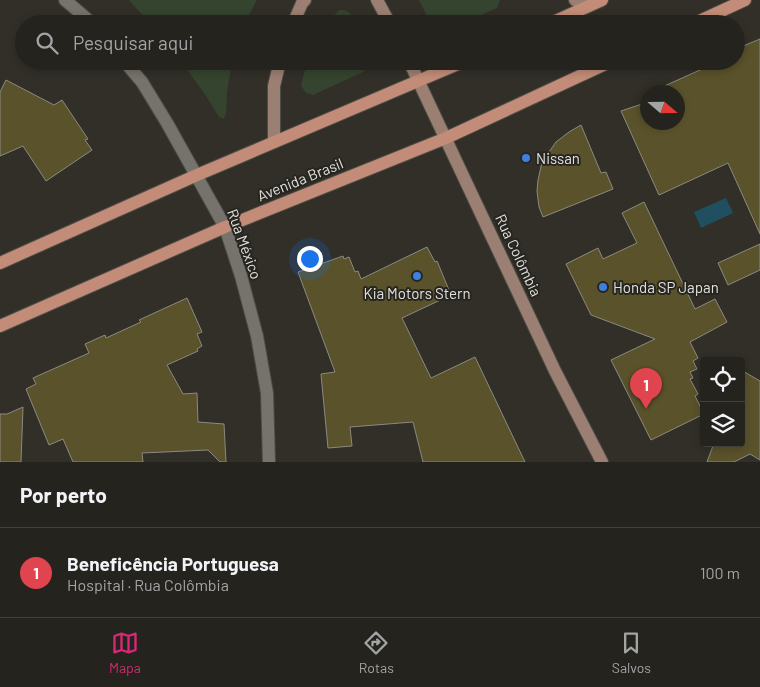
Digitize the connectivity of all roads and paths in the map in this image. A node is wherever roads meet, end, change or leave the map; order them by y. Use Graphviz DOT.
graph roads {
  1 [pos="65,0"];
  2 [pos="305,0"];
  3 [pos="377,0"];
  4 [pos="575,0"];
  5 [pos="602,0"];
  6 [pos="745,0"];
  7 [pos="588,6"];
  8 [pos="82,15"];
  9 [pos="297,15"];
  10 [pos="385,15"];
  11 [pos="568,15"];
  12 [pos="713,15"];
  13 [pos="132,70"];
  14 [pos="278,70"];
  15 [pos="413,70"];
  16 [pos="445,70"];
  17 [pos="593,70"];
  18 [pos="419,82"];
  19 [pos="446,138"];
  20 [pos="274,142"];
  21 [pos="197,175"];
  22 [pos="225,227"];
  23 [pos="0,264"];
  24 [pos="0,326"];
  25 [pos="269,462"];
  26 [pos="602,462"];
  1 -- 8 [label="street"];
  2 -- 9 [label="main road"];
  3 -- 10 [label="main road"];
  4 -- 7 [label="main road"];
  5 -- 7 [label="main road"];
  6 -- 12 [label="main road"];
  7 -- 11 [label="main road"];
  13 -- 21 [label="street, Rua México"];
  14 -- 20 [label="main road"];
  15 -- 18 [label="main road, Rua Colômbia"];
  16 -- 18 [label="main road"];
  17 -- 19 [label="main road, Avenida Brasil"];
  18 -- 19 [label="main road, Rua Colômbia"];
  18 -- 20 [label="main road"];
  19 -- 22 [label="main road, Avenida Brasil"];
  19 -- 26 [label="main road, Rua Colômbia"];
  20 -- 21 [label="main road"];
  21 -- 22 [label="street, Rua México"];
  21 -- 23 [label="main road"];
  22 -- 24 [label="main road, Avenida Brasil"];
  22 -- 25 [label="street, Rua México"];
}
